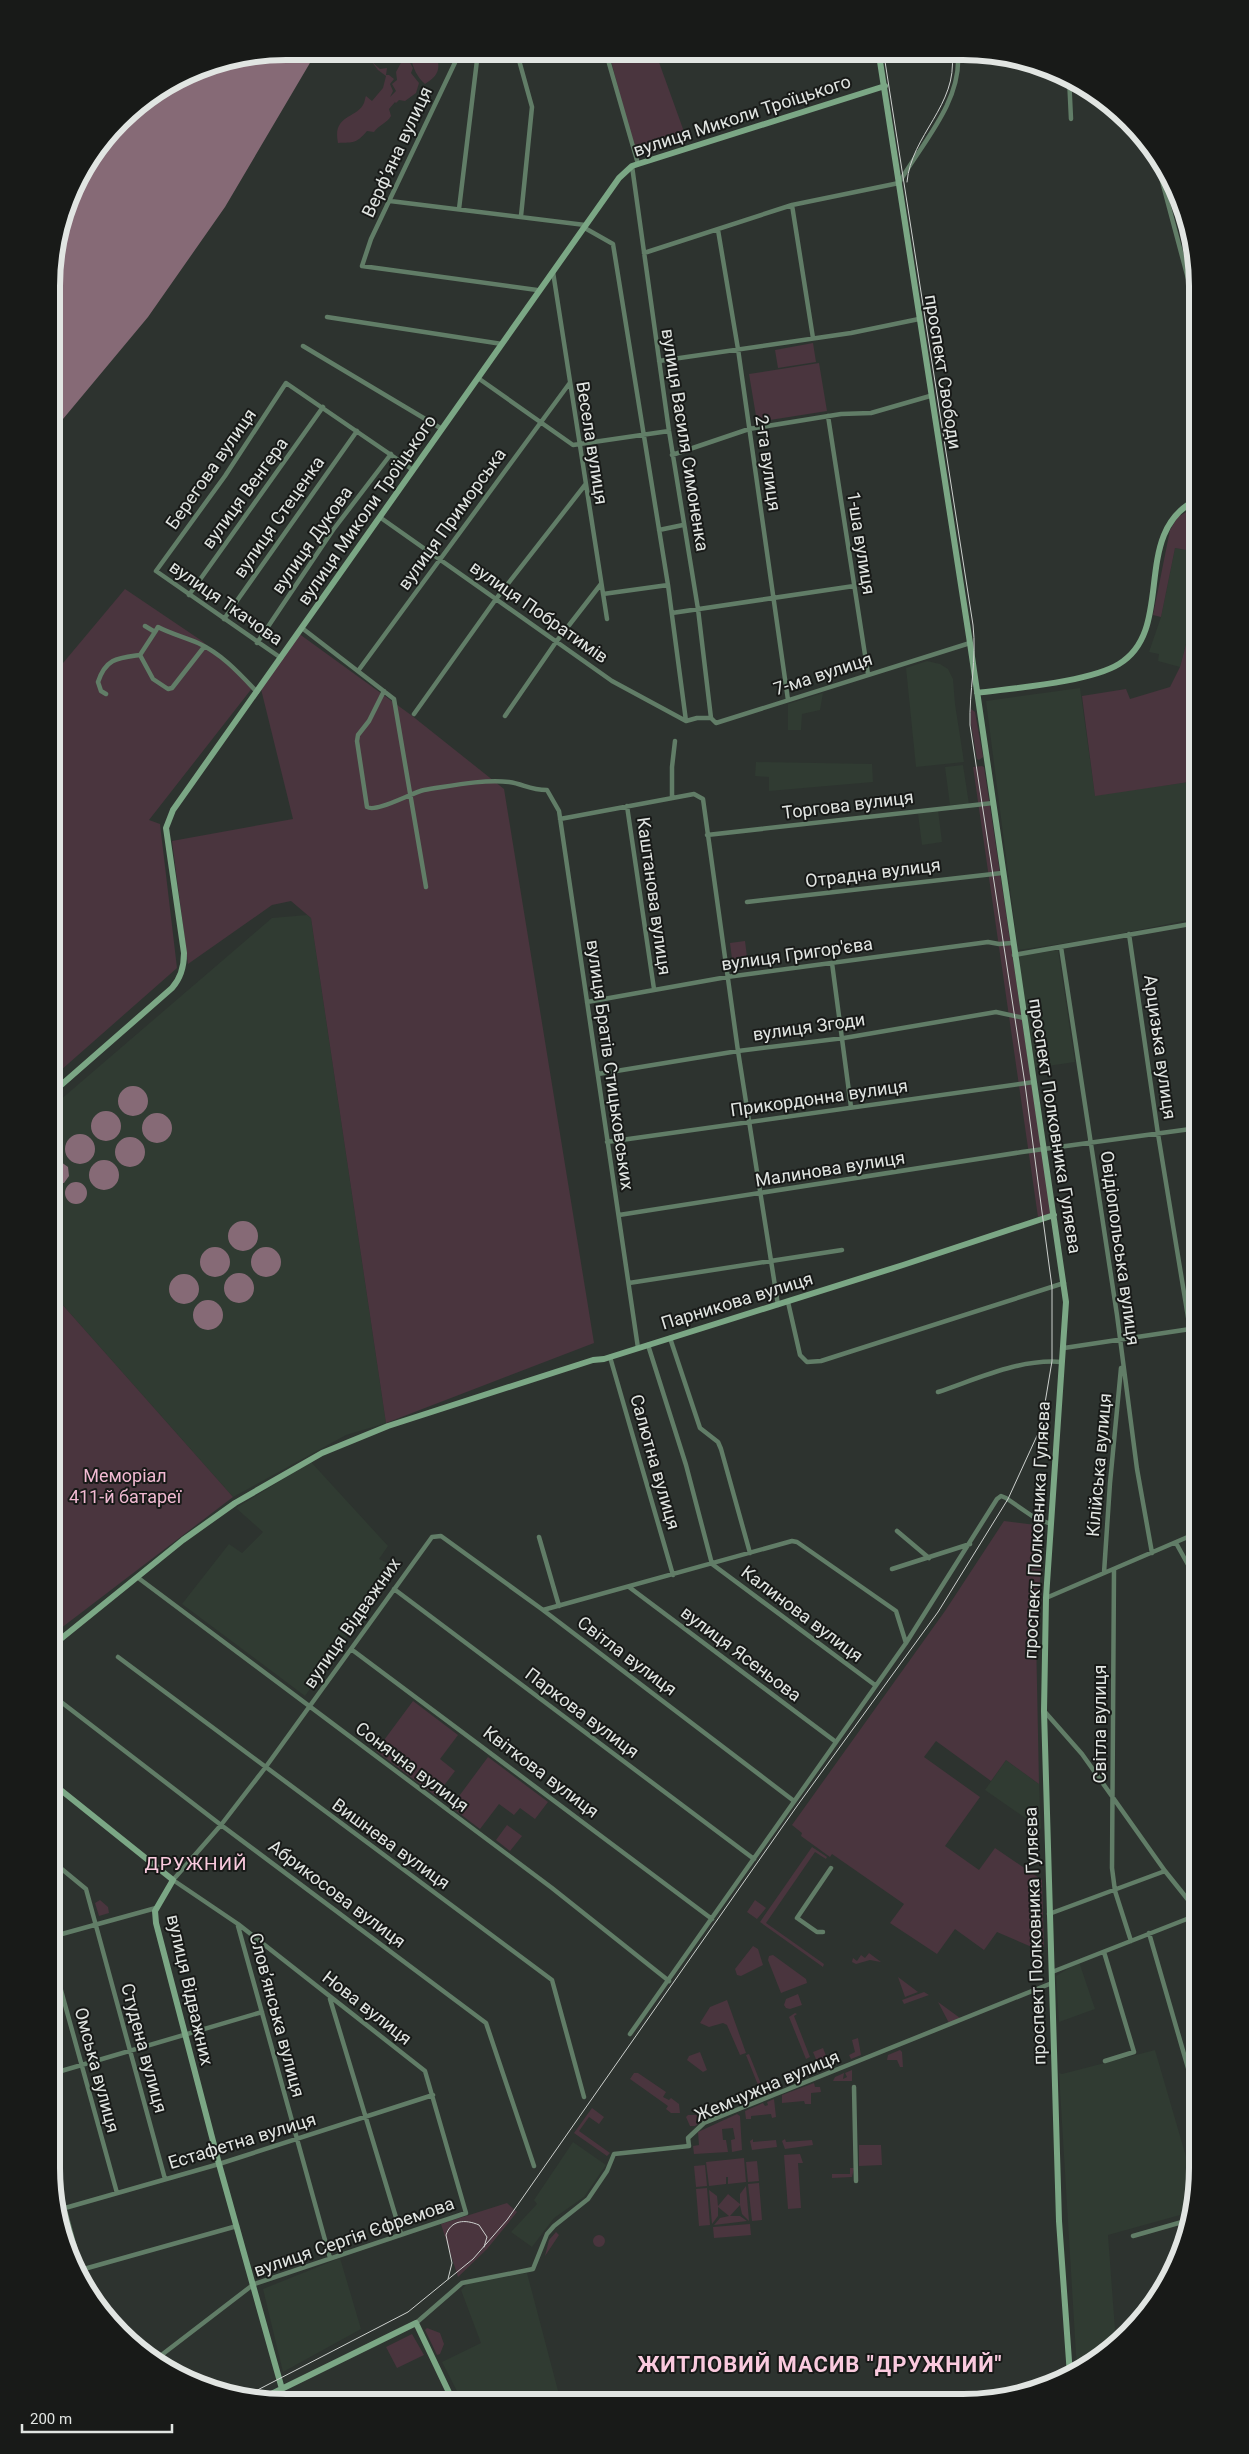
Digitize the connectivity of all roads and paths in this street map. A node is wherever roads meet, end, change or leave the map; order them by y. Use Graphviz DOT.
graph roads {
  1 [pos="456,60"];
  2 [pos="477,60"];
  3 [pos="519,60"];
  4 [pos="608,60"];
  5 [pos="880,60"];
  6 [pos="958,60"];
  7 [pos="884,86"];
  8 [pos="1069,86"];
  9 [pos="1071,118"];
  10 [pos="635,165"];
  11 [pos="1162,179"];
  12 [pos="899,183"];
  13 [pos="390,200"];
  14 [pos="792,206"];
  15 [pos="458,209"];
  16 [pos="521,216"];
  17 [pos="584,226"];
  18 [pos="718,230"];
  19 [pos="644,253"];
  20 [pos="552,271"];
  21 [pos="1189,281"];
  22 [pos="537,290"];
  23 [pos="327,317"];
  24 [pos="919,319"];
  25 [pos="814,338"];
  26 [pos="502,344"];
  27 [pos="304,346"];
  28 [pos="738,349"];
  29 [pos="659,361"];
  30 [pos="478,378"];
  31 [pos="568,384"];
  32 [pos="930,396"];
  33 [pos="323,407"];
  34 [pos="828,416"];
  35 [pos="540,421"];
  36 [pos="442,429"];
  37 [pos="749,429"];
  38 [pos="357,431"];
  39 [pos="668,431"];
  40 [pos="642,434"];
  41 [pos="578,444"];
  42 [pos="391,454"];
  43 [pos="672,455"];
  44 [pos="413,470"];
  45 [pos="585,485"];
  46 [pos="1189,506"];
  47 [pos="380,518"];
  48 [pos="683,525"];
  49 [pos="659,530"];
  50 [pos="441,560"];
  51 [pos="156,570"];
  52 [pos="601,584"];
  53 [pos="668,585"];
  54 [pos="854,586"];
  55 [pos="603,594"];
  56 [pos="189,595"];
  57 [pos="496,599"];
  58 [pos="773,599"];
  59 [pos="698,609"];
  60 [pos="672,613"];
  61 [pos="224,619"];
  62 [pos="607,619"];
  63 [pos="144,626"];
  64 [pos="302,628"];
  65 [pos="155,632"];
  66 [pos="556,642"];
  67 [pos="257,643"];
  68 [pos="970,643"];
  69 [pos="204,647"];
  70 [pos="140,655"];
  71 [pos="280,658"];
  72 [pos="358,671"];
  73 [pos="868,674"];
  74 [pos="384,691"];
  75 [pos="257,692"];
  76 [pos="977,693"];
  77 [pos="106,694"];
  78 [pos="788,700"];
  79 [pos="414,714"];
  80 [pos="505,716"];
  81 [pos="711,718"];
  82 [pos="686,721"];
  83 [pos="675,741"];
  84 [pos="412,792"];
  85 [pos="672,798"];
  86 [pos="993,803"];
  87 [pos="627,806"];
  88 [pos="560,819"];
  89 [pos="707,835"];
  90 [pos="1002,872"];
  91 [pos="426,887"];
  92 [pos="747,902"];
  93 [pos="1189,924"];
  94 [pos="1129,934"];
  95 [pos="1012,943"];
  96 [pos="1061,947"];
  97 [pos="1014,955"];
  98 [pos="832,963"];
  99 [pos="727,977"];
  100 [pos="654,989"];
  101 [pos="587,1002"];
  102 [pos="1024,1018"];
  103 [pos="844,1038"];
  104 [pos="738,1051"];
  105 [pos="598,1074"];
  106 [pos="1034,1082"];
  107 [pos="60,1086"];
  108 [pos="851,1107"];
  109 [pos="749,1122"];
  110 [pos="1189,1129"];
  111 [pos="1158,1134"];
  112 [pos="607,1142"];
  113 [pos="1091,1144"];
  114 [pos="1045,1149"];
  115 [pos="761,1193"];
  116 [pos="619,1215"];
  117 [pos="1054,1215"];
  118 [pos="842,1250"];
  119 [pos="771,1260"];
  120 [pos="1064,1283"];
  121 [pos="629,1284"];
  122 [pos="788,1302"];
  123 [pos="778,1305"];
  124 [pos="1189,1323"];
  125 [pos="1189,1329"];
  126 [pos="670,1338"];
  127 [pos="1120,1340"];
  128 [pos="648,1345"];
  129 [pos="638,1348"];
  130 [pos="1064,1348"];
  131 [pos="610,1357"];
  132 [pos="1122,1360"];
  133 [pos="1062,1362"];
  134 [pos="938,1392"];
  135 [pos="1051,1524"];
  136 [pos="897,1531"];
  137 [pos="441,1536"];
  138 [pos="539,1537"];
  139 [pos="1189,1537"];
  140 [pos="1176,1543"];
  141 [pos="970,1544"];
  142 [pos="750,1553"];
  143 [pos="1152,1553"];
  144 [pos="928,1558"];
  145 [pos="712,1564"];
  146 [pos="1189,1566"];
  147 [pos="892,1569"];
  148 [pos="1114,1569"];
  149 [pos="1104,1573"];
  150 [pos="673,1575"];
  151 [pos="137,1577"];
  152 [pos="629,1587"];
  153 [pos="394,1589"];
  154 [pos="1046,1598"];
  155 [pos="558,1606"];
  156 [pos="543,1610"];
  157 [pos="60,1640"];
  158 [pos="906,1643"];
  159 [pos="351,1649"];
  160 [pos="118,1657"];
  161 [pos="875,1686"];
  162 [pos="60,1701"];
  163 [pos="310,1708"];
  164 [pos="1044,1711"];
  165 [pos="836,1742"];
  166 [pos="265,1768"];
  167 [pos="60,1789"];
  168 [pos="1114,1797"];
  169 [pos="794,1801"];
  170 [pos="221,1825"];
  171 [pos="754,1859"];
  172 [pos="60,1868"];
  173 [pos="832,1868"];
  174 [pos="1165,1871"];
  175 [pos="172,1880"];
  176 [pos="1115,1890"];
  177 [pos="1189,1901"];
  178 [pos="156,1908"];
  179 [pos="1049,1914"];
  180 [pos="1189,1918"];
  181 [pos="712,1919"];
  182 [pos="96,1924"];
  183 [pos="238,1924"];
  184 [pos="823,1932"];
  185 [pos="1149,1934"];
  186 [pos="60,1935"];
  187 [pos="1131,1941"];
  188 [pos="1104,1952"];
  189 [pos="1052,1972"];
  190 [pos="669,1981"];
  191 [pos="1052,1983"];
  192 [pos="60,1984"];
  193 [pos="330,1998"];
  194 [pos="262,2012"];
  195 [pos="630,2034"];
  196 [pos="184,2035"];
  197 [pos="130,2051"];
  198 [pos="1105,2061"];
  199 [pos="82,2065"];
  200 [pos="60,2071"];
  201 [pos="1189,2072"];
  202 [pos="854,2087"];
  203 [pos="433,2094"];
  204 [pos="584,2097"];
  205 [pos="365,2116"];
  206 [pos="297,2139"];
  207 [pos="219,2164"];
  208 [pos="534,2166"];
  209 [pos="165,2179"];
  210 [pos="856,2181"];
  211 [pos="117,2193"];
  212 [pos="63,2203"];
  213 [pos="64,2208"];
  214 [pos="466,2213"];
  215 [pos="1182,2222"];
  216 [pos="237,2226"];
  217 [pos="401,2234"];
  218 [pos="1133,2236"];
  219 [pos="77,2255"];
  220 [pos="330,2258"];
  221 [pos="83,2268"];
  222 [pos="254,2284"];
  223 [pos="416,2323"];
  224 [pos="160,2356"];
  225 [pos="1069,2368"];
  226 [pos="282,2389"];
  227 [pos="271,2394"];
  228 [pos="450,2394"];
  1 -- 13 [label="street, Верфʼяна вулиця"];
  2 -- 15 [label="street"];
  3 -- 16 [label="street"];
  4 -- 10 [label="street, вулиця Василя Симоненка"];
  5 -- 7 [label="street, проспект Свободи"];
  6 -- 12 [label="street"];
  7 -- 10 [label="street, вулиця Миколи Троїцького"];
  7 -- 12 [label="street, проспект Свободи"];
  8 -- 9 [label="street"];
  10 -- 17 [label="street, вулиця Миколи Троїцького"];
  10 -- 19 [label="street, вулиця Василя Симоненка"];
  11 -- 21 [label="street"];
  12 -- 14 [label="street"];
  12 -- 24 [label="street, проспект Свободи"];
  13 -- 15 [label="street"];
  13 -- 22 [label="street, Верфʼяна вулиця"];
  14 -- 18 [label="street"];
  14 -- 25 [label="street"];
  15 -- 16 [label="street"];
  16 -- 17 [label="street"];
  17 -- 20 [label="street, вулиця Миколи Троїцького"];
  17 -- 40 [label="street"];
  18 -- 19 [label="street"];
  18 -- 28 [label="street, 2-га вулиця"];
  19 -- 29 [label="street, вулиця Василя Симоненка"];
  20 -- 22 [label="street, вулиця Миколи Троїцького"];
  20 -- 31 [label="street, Весела вулиця"];
  22 -- 26 [label="street, вулиця Миколи Троїцького"];
  23 -- 26 [label="street"];
  24 -- 25 [label="street"];
  24 -- 32 [label="street, проспект Свободи"];
  25 -- 28 [label="street"];
  26 -- 30 [label="street, вулиця Миколи Троїцького"];
  27 -- 36 [label="street"];
  28 -- 29 [label="street"];
  28 -- 37 [label="street, 2-га вулиця"];
  29 -- 39 [label="street, вулиця Василя Симоненка"];
  30 -- 35 [label="street"];
  30 -- 36 [label="street, вулиця Миколи Троїцького"];
  31 -- 35 [label="street, вулиця Приморська"];
  31 -- 41 [label="street, Весела вулиця"];
  32 -- 34 [label="street"];
  32 -- 68 [label="street, проспект Свободи"];
  33 -- 38 [label="street"];
  33 -- 51 [label="street, Берегова вулиця"];
  33 -- 56 [label="street, вулиця Венгера"];
  34 -- 37 [label="street"];
  34 -- 54 [label="street, 1-ша вулиця"];
  35 -- 41 [label="street"];
  35 -- 50 [label="street, вулиця Приморська"];
  36 -- 44 [label="street, вулиця Миколи Троїцького"];
  37 -- 43 [label="street"];
  37 -- 58 [label="street, 2-га вулиця"];
  38 -- 42 [label="street"];
  38 -- 61 [label="street, вулиця Стеценка"];
  39 -- 40 [label="street"];
  39 -- 43 [label="street, вулиця Василя Симоненка"];
  40 -- 41 [label="street"];
  40 -- 49 [label="street"];
  41 -- 45 [label="street, Весела вулиця"];
  42 -- 44 [label="street"];
  42 -- 67 [label="street, вулиця Дукова"];
  43 -- 48 [label="street, вулиця Василя Симоненка"];
  44 -- 47 [label="street, вулиця Миколи Троїцького"];
  45 -- 52 [label="street, Весела вулиця"];
  45 -- 57 [label="street"];
  46 -- 76 [label="street"];
  47 -- 50 [label="street, вулиця Побратимів"];
  47 -- 64 [label="street, вулиця Миколи Троїцького"];
  48 -- 49 [label="street"];
  48 -- 59 [label="street, вулиця Василя Симоненка"];
  49 -- 53 [label="street"];
  50 -- 57 [label="street, вулиця Побратимів"];
  50 -- 72 [label="street, вулиця Приморська"];
  51 -- 56 [label="street, вулиця Ткачова"];
  52 -- 55 [label="street, Весела вулиця"];
  52 -- 66 [label="street"];
  53 -- 55 [label="street"];
  53 -- 60 [label="street"];
  54 -- 58 [label="street"];
  54 -- 73 [label="street, 1-ша вулиця"];
  55 -- 62 [label="street, Весела вулиця"];
  56 -- 61 [label="street, вулиця Ткачова"];
  57 -- 66 [label="street, вулиця Побратимів"];
  57 -- 79 [label="street"];
  58 -- 59 [label="street"];
  58 -- 78 [label="street, 2-га вулиця"];
  59 -- 60 [label="street"];
  59 -- 81 [label="street, вулиця Василя Симоненка"];
  60 -- 82 [label="street"];
  61 -- 67 [label="street, вулиця Ткачова"];
  63 -- 65 [label="street"];
  64 -- 71 [label="street, вулиця Миколи Троїцького"];
  64 -- 72 [label="street"];
  65 -- 69 [label="street"];
  65 -- 70 [label="street"];
  66 -- 80 [label="street"];
  66 -- 82 [label="street, вулиця Побратимів"];
  67 -- 71 [label="street, вулиця Ткачова"];
  68 -- 73 [label="street, 7-ма вулиця"];
  68 -- 76 [label="street, проспект Свободи"];
  69 -- 70 [label="street"];
  69 -- 75 [label="street"];
  70 -- 77 [label="street"];
  71 -- 75 [label="street, вулиця Миколи Троїцького"];
  72 -- 74 [label="street"];
  73 -- 78 [label="street, 7-ма вулиця"];
  74 -- 84 [label="street"];
  74 -- 84 [label="street"];
  75 -- 107 [label="street, вулиця Миколи Троїцького"];
  76 -- 86 [label="street, проспект Полковника Гуляєва"];
  78 -- 81 [label="street, 7-ма вулиця"];
  81 -- 82 [label="street, 7-ма вулиця"];
  83 -- 85 [label="street"];
  84 -- 88 [label="street, вулиця Братів Стицьковських"];
  84 -- 91 [label="street"];
  85 -- 87 [label="street"];
  85 -- 89 [label="street"];
  86 -- 89 [label="street, Торгова вулиця"];
  86 -- 90 [label="street, проспект Полковника Гуляєва"];
  87 -- 88 [label="street"];
  87 -- 100 [label="street, Каштанова вулиця"];
  88 -- 101 [label="street, вулиця Братів Стицьковських"];
  89 -- 99 [label="street"];
  90 -- 92 [label="street, Отрадна вулиця"];
  90 -- 95 [label="street, проспект Полковника Гуляєва"];
  93 -- 94 [label="street"];
  94 -- 96 [label="street"];
  94 -- 111 [label="street, Арцизька вулиця"];
  95 -- 97 [label="street, проспект Полковника Гуляєва"];
  95 -- 98 [label="street, вулиця Григор'єва"];
  96 -- 97 [label="street"];
  96 -- 113 [label="street, Овідіопольська вулиця"];
  97 -- 102 [label="street, проспект Полковника Гуляєва"];
  98 -- 99 [label="street, вулиця Григор'єва"];
  98 -- 103 [label="street"];
  99 -- 100 [label="street, вулиця Григор'єва"];
  99 -- 104 [label="street"];
  100 -- 101 [label="street, вулиця Григор'єва"];
  101 -- 105 [label="street, вулиця Братів Стицьковських"];
  102 -- 103 [label="street, вулиця Згоди"];
  102 -- 106 [label="street, проспект Полковника Гуляєва"];
  103 -- 104 [label="street, вулиця Згоди"];
  103 -- 108 [label="street"];
  104 -- 105 [label="street, вулиця Згоди"];
  104 -- 109 [label="street"];
  105 -- 112 [label="street, вулиця Братів Стицьковських"];
  106 -- 108 [label="street, Прикордонна вулиця"];
  106 -- 114 [label="street, проспект Полковника Гуляєва"];
  108 -- 109 [label="street, Прикордонна вулиця"];
  109 -- 112 [label="street, Прикордонна вулиця"];
  109 -- 115 [label="street"];
  110 -- 111 [label="street, Малинова вулиця"];
  111 -- 113 [label="street, Малинова вулиця"];
  111 -- 124 [label="street, Арцизька вулиця"];
  112 -- 116 [label="street, вулиця Братів Стицьковських"];
  113 -- 114 [label="street, Малинова вулиця"];
  113 -- 127 [label="street, Овідіопольська вулиця"];
  114 -- 115 [label="street, Малинова вулиця"];
  114 -- 117 [label="street, проспект Полковника Гуляєва"];
  115 -- 116 [label="street, Малинова вулиця"];
  115 -- 119 [label="street"];
  116 -- 121 [label="street, вулиця Братів Стицьковських"];
  117 -- 120 [label="street, проспект Полковника Гуляєва"];
  117 -- 122 [label="street, Парникова вулиця"];
  118 -- 119 [label="street"];
  119 -- 121 [label="street"];
  119 -- 123 [label="street"];
  120 -- 122 [label="street"];
  120 -- 130 [label="street, проспект Полковника Гуляєва"];
  121 -- 129 [label="street, вулиця Братів Стицьковських"];
  122 -- 123 [label="street, Парникова вулиця"];
  123 -- 126 [label="street, Парникова вулиця"];
  125 -- 127 [label="street"];
  126 -- 128 [label="street, Парникова вулиця"];
  126 -- 142 [label="street"];
  127 -- 130 [label="street"];
  127 -- 132 [label="street, Овідіопольська вулиця"];
  128 -- 129 [label="street, Парникова вулиця"];
  128 -- 145 [label="street"];
  129 -- 131 [label="street, Парникова вулиця"];
  130 -- 133 [label="street, проспект Полковника Гуляєва"];
  131 -- 150 [label="street, Салютна вулиця"];
  131 -- 151 [label="street, Парникова вулиця"];
  132 -- 143 [label="street, Овідіопольська вулиця"];
  132 -- 149 [label="street, Кілійська вулиця"];
  133 -- 134 [label="street"];
  133 -- 135 [label="street, проспект Полковника Гуляєва"];
  135 -- 141 [label="street"];
  135 -- 154 [label="street, проспект Полковника Гуляєва"];
  136 -- 144 [label="street"];
  137 -- 153 [label="street, вулиця Відважних"];
  137 -- 156 [label="street, Світла вулиця"];
  138 -- 155 [label="street"];
  139 -- 140 [label="street"];
  140 -- 143 [label="street"];
  140 -- 146 [label="street"];
  141 -- 144 [label="street"];
  141 -- 158 [label="street"];
  142 -- 145 [label="street"];
  142 -- 158 [label="street"];
  143 -- 148 [label="street"];
  144 -- 147 [label="street"];
  145 -- 150 [label="street"];
  145 -- 161 [label="street, Калинова вулиця"];
  148 -- 149 [label="street"];
  148 -- 168 [label="street, Світла вулиця"];
  149 -- 154 [label="street"];
  150 -- 152 [label="street"];
  151 -- 157 [label="street, Парникова вулиця"];
  151 -- 163 [label="street, Сонячна вулиця"];
  152 -- 155 [label="street"];
  152 -- 165 [label="street, вулиця Ясеньова"];
  153 -- 159 [label="street, вулиця Відважних"];
  153 -- 171 [label="street, Паркова вулиця"];
  154 -- 164 [label="street, проспект Полковника Гуляєва"];
  155 -- 156 [label="street"];
  156 -- 169 [label="street, Світла вулиця"];
  158 -- 161 [label="street"];
  159 -- 163 [label="street, вулиця Відважних"];
  159 -- 181 [label="street, Квіткова вулиця"];
  160 -- 166 [label="street, Вишнева вулиця"];
  161 -- 165 [label="street"];
  162 -- 170 [label="street, Абрикосова вулиця"];
  163 -- 166 [label="street, вулиця Відважних"];
  163 -- 190 [label="street, Сонячна вулиця"];
  164 -- 168 [label="street"];
  164 -- 179 [label="street, проспект Полковника Гуляєва"];
  165 -- 169 [label="street"];
  166 -- 170 [label="street, вулиця Відважних"];
  166 -- 204 [label="street, Вишнева вулиця"];
  167 -- 175 [label="street"];
  168 -- 174 [label="street, Світла вулиця"];
  168 -- 176 [label="street"];
  169 -- 171 [label="street"];
  170 -- 175 [label="street, вулиця Відважних"];
  170 -- 208 [label="street, Абрикосова вулиця"];
  171 -- 181 [label="street"];
  172 -- 182 [label="street, Студена вулиця"];
  173 -- 184 [label="street"];
  174 -- 176 [label="street"];
  174 -- 177 [label="street, Світла вулиця"];
  175 -- 178 [label="street, вулиця Відважних"];
  175 -- 183 [label="street, Нова вулиця"];
  176 -- 179 [label="street"];
  176 -- 187 [label="street"];
  178 -- 182 [label="street"];
  178 -- 196 [label="street, вулиця Відважних"];
  179 -- 189 [label="street, проспект Полковника Гуляєва"];
  180 -- 185 [label="street"];
  181 -- 190 [label="street"];
  182 -- 186 [label="street"];
  182 -- 197 [label="street, Студена вулиця"];
  183 -- 193 [label="street, Нова вулиця"];
  183 -- 194 [label="street, Словʼянська вулиця"];
  185 -- 187 [label="street"];
  185 -- 201 [label="street"];
  187 -- 188 [label="street"];
  188 -- 189 [label="street"];
  188 -- 198 [label="street"];
  189 -- 191 [label="street, проспект Полковника Гуляєва"];
  190 -- 195 [label="street"];
  191 -- 223 [label="street, Жемчужна вулиця"];
  191 -- 225 [label="street, проспект Полковника Гуляєва"];
  192 -- 199 [label="street, Омська вулиця"];
  193 -- 203 [label="street, Нова вулиця"];
  193 -- 205 [label="street"];
  194 -- 196 [label="street"];
  194 -- 206 [label="street, Словʼянська вулиця"];
  196 -- 197 [label="street"];
  196 -- 207 [label="street, вулиця Відважних"];
  197 -- 199 [label="street"];
  197 -- 209 [label="street, Студена вулиця"];
  199 -- 200 [label="street"];
  199 -- 211 [label="street, Омська вулиця"];
  202 -- 210 [label="street"];
  203 -- 205 [label="street, Естафетна вулиця"];
  203 -- 214 [label="street, Нова вулиця"];
  205 -- 206 [label="street, Естафетна вулиця"];
  205 -- 217 [label="street"];
  206 -- 207 [label="street, Естафетна вулиця"];
  206 -- 220 [label="street, Словʼянська вулиця"];
  207 -- 209 [label="street, Естафетна вулиця"];
  207 -- 216 [label="street, вулиця Відважних"];
  209 -- 211 [label="street, Естафетна вулиця"];
  211 -- 213 [label="street, Естафетна вулиця"];
  212 -- 213 [label="street"];
  213 -- 219 [label="street"];
  214 -- 217 [label="street, вулиця Сергія Єфремова"];
  215 -- 218 [label="street"];
  216 -- 221 [label="street"];
  216 -- 222 [label="street, вулиця Відважних"];
  217 -- 220 [label="street, вулиця Сергія Єфремова"];
  220 -- 222 [label="street, вулиця Сергія Єфремова"];
  222 -- 224 [label="street, вулиця Сергія Єфремова"];
  222 -- 226 [label="street, вулиця Відважних"];
  223 -- 226 [label="street"];
  223 -- 228 [label="street"];
  226 -- 227 [label="street"];
}
